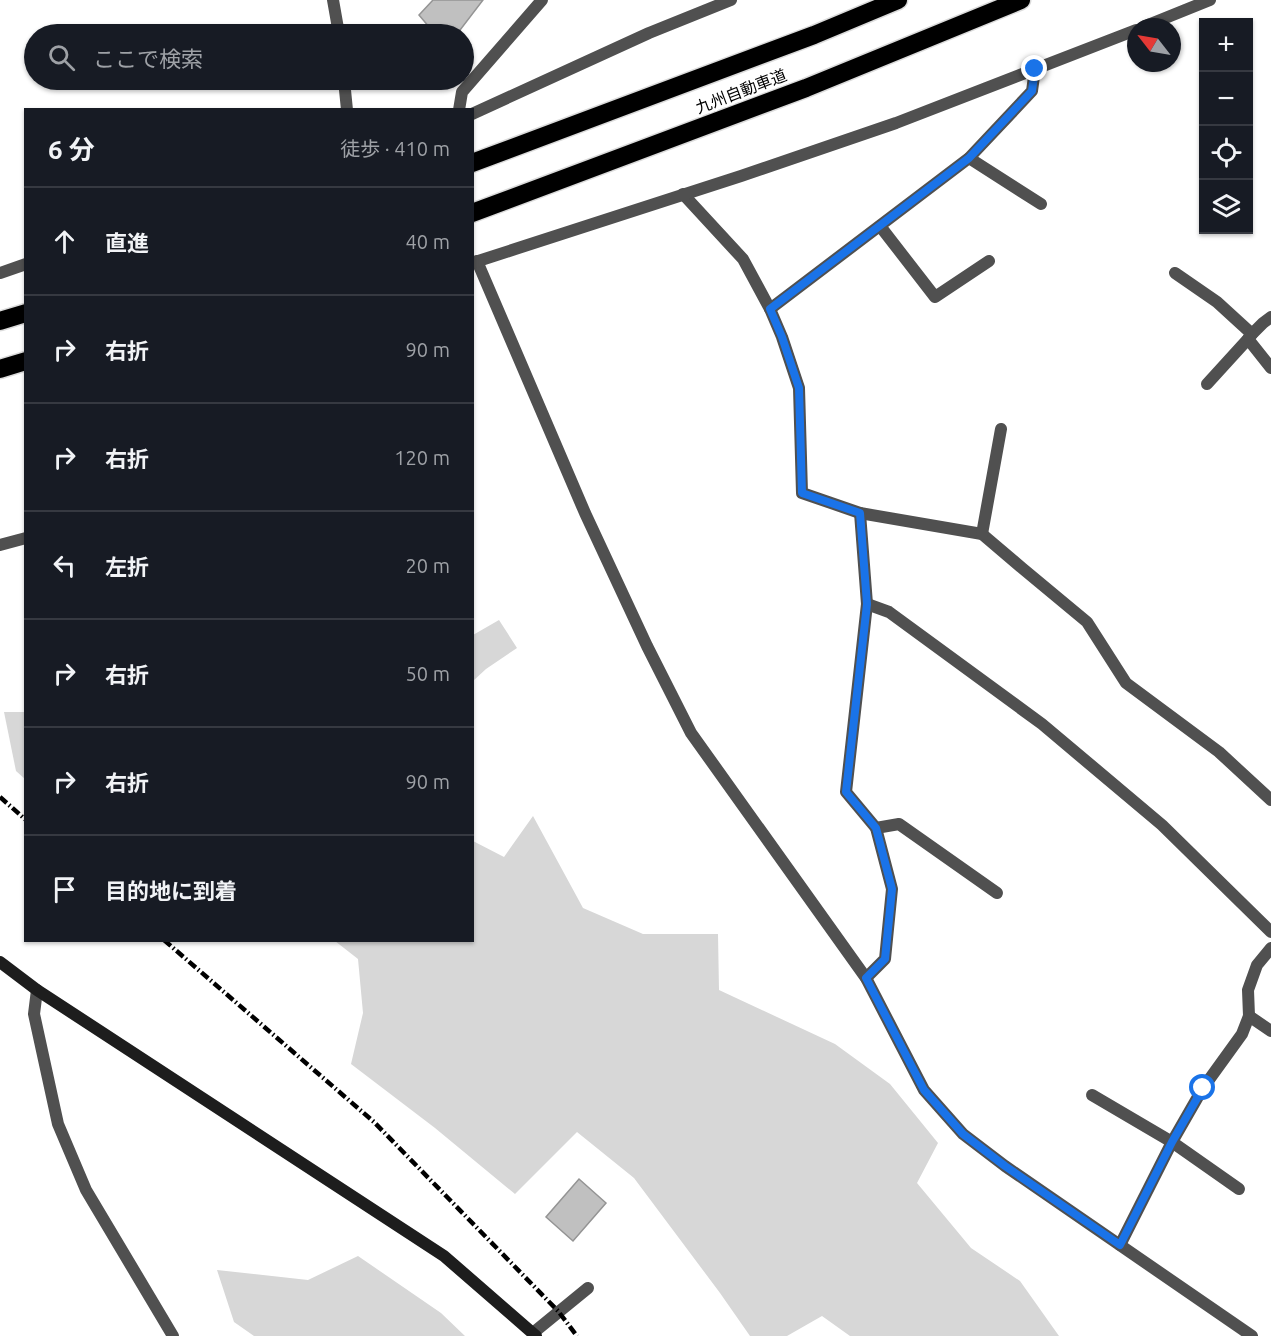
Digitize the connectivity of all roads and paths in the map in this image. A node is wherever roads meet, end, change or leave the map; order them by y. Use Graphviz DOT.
graph roads {
  1 [pos="333,0"];
  2 [pos="542,0"];
  3 [pos="731,0"];
  4 [pos="898,0"];
  5 [pos="1021,0"];
  6 [pos="1210,0"];
  7 [pos="1165,18"];
  8 [pos="337,24"];
  9 [pos="1127,33"];
  10 [pos="1035,69"];
  11 [pos="474,78"];
  12 [pos="345,90"];
  13 [pos="464,90"];
  14 [pos="347,108"];
  15 [pos="459,108"];
  16 [pos="474,113"];
  17 [pos="969,158"];
  18 [pos="474,162"];
  19 [pos="683,194"];
  20 [pos="1041,204"];
  21 [pos="474,212"];
  22 [pos="880,226"];
  23 [pos="989,261"];
  24 [pos="475,262"];
  25 [pos="24,265"];
  26 [pos="0,273"];
  27 [pos="1175,273"];
  28 [pos="770,309"];
  29 [pos="24,314"];
  30 [pos="1271,317"];
  31 [pos="0,321"];
  32 [pos="1250,336"];
  33 [pos="24,362"];
  34 [pos="1271,368"];
  35 [pos="0,369"];
  36 [pos="1207,384"];
  37 [pos="1001,429"];
  38 [pos="860,513"];
  39 [pos="982,534"];
  40 [pos="24,539"];
  41 [pos="0,545"];
  42 [pos="867,604"];
  43 [pos="1271,800"];
  44 [pos="876,828"];
  45 [pos="997,893"];
  46 [pos="1271,933"];
  47 [pos="1271,948"];
  48 [pos="0,962"];
  49 [pos="866,978"];
  50 [pos="37,990"];
  51 [pos="1249,1016"];
  52 [pos="1271,1031"];
  53 [pos="1092,1095"];
  54 [pos="1172,1142"];
  55 [pos="1239,1189"];
  56 [pos="1120,1245"];
  57 [pos="588,1288"];
  58 [pos="535,1335"];
  59 [pos="173,1336"];
  60 [pos="1252,1336"];
  1 -- 8 [label="street"];
  2 -- 11 [label="street"];
  3 -- 16 [label="street"];
  4 -- 18 [label="highway, 九州自動車道"];
  5 -- 21 [label="highway, 九州自動車道"];
  6 -- 7 [label="street"];
  9 -- 10 [label="street"];
  10 -- 17 [label="street"];
  10 -- 19 [label="street"];
  12 -- 14 [label="street"];
  13 -- 15 [label="street"];
  17 -- 20 [label="street"];
  17 -- 22 [label="street"];
  19 -- 24 [label="street"];
  19 -- 28 [label="street"];
  22 -- 23 [label="street"];
  22 -- 28 [label="street"];
  24 -- 49 [label="street"];
  25 -- 26 [label="street"];
  27 -- 32 [label="street"];
  28 -- 38 [label="street"];
  29 -- 31 [label="highway"];
  30 -- 32 [label="street"];
  32 -- 34 [label="street"];
  32 -- 36 [label="street"];
  33 -- 35 [label="highway"];
  37 -- 39 [label="street"];
  38 -- 39 [label="street"];
  38 -- 42 [label="street"];
  39 -- 43 [label="street"];
  40 -- 41 [label="street"];
  42 -- 44 [label="street"];
  42 -- 46 [label="street"];
  44 -- 45 [label="street"];
  44 -- 49 [label="street"];
  47 -- 51 [label="street"];
  48 -- 50 [label="street"];
  49 -- 56 [label="street"];
  50 -- 58 [label="street"];
  50 -- 59 [label="street"];
  51 -- 52 [label="street"];
  51 -- 54 [label="street"];
  53 -- 54 [label="street"];
  54 -- 55 [label="street"];
  54 -- 56 [label="street"];
  56 -- 60 [label="street"];
  57 -- 58 [label="street"];
}
